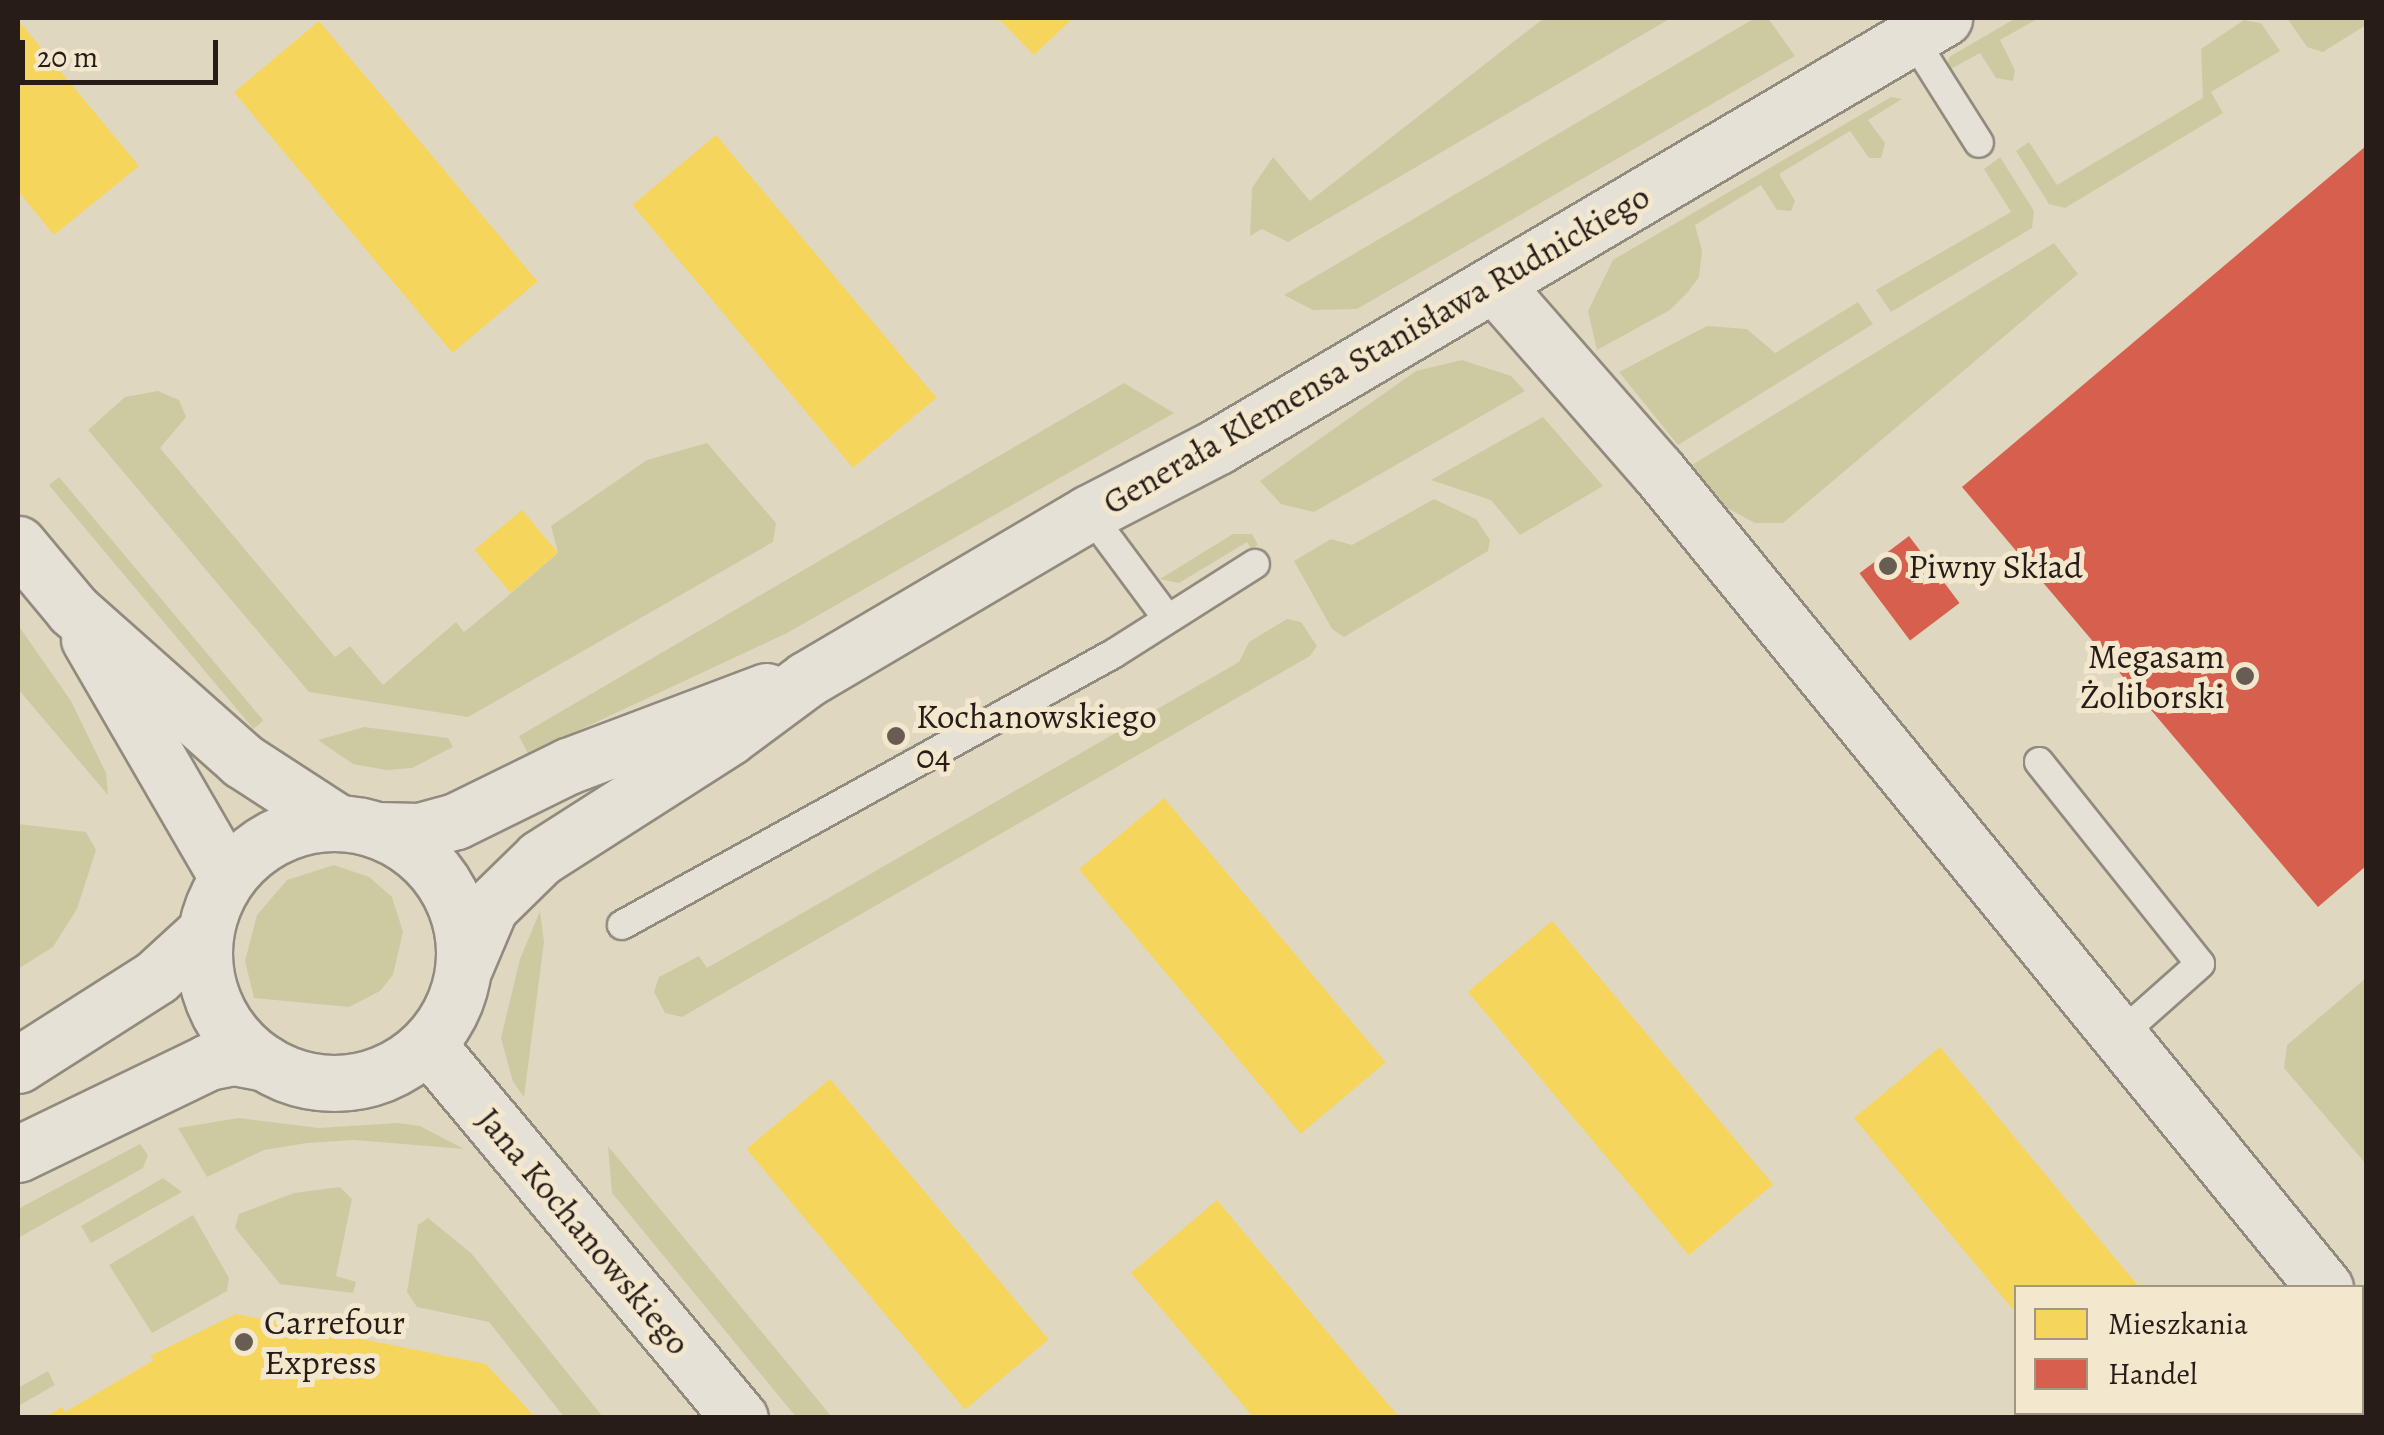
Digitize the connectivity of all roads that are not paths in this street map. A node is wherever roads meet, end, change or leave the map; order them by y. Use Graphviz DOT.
graph roads {
  1 [pos="1928,27"];
  2 [pos="1979,142"];
  3 [pos="1494,284"];
  4 [pos="1089,513"];
  5 [pos="18,544"];
  6 [pos="1255,564"];
  7 [pos="73,610"];
  8 [pos="1166,618"];
  9 [pos="807,679"];
  10 [pos="2039,762"];
  11 [pos="357,826"];
  12 [pos="227,877"];
  13 [pos="622,926"];
  14 [pos="205,932"];
  15 [pos="464,966"];
  16 [pos="2120,1036"];
  17 [pos="428,1044"];
  18 [pos="265,1064"];
  19 [pos="18,1065"];
  20 [pos="18,1154"];
  21 [pos="2324,1285"];
  22 [pos="740,1418"];
  1 -- 2 [label="lane"];
  1 -- 3 [label="street, Generała Klemensa Stanisława Rudnickiego"];
  3 -- 4 [label="street, Generała Klemensa Stanisława Rudnickiego"];
  3 -- 16 [label="street"];
  4 -- 8 [label="lane"];
  4 -- 9 [label="street, Generała Klemensa Stanisława Rudnickiego"];
  5 -- 7 [label="street"];
  6 -- 8 [label="lane"];
  7 -- 11 [label="street"];
  7 -- 12 [label="street"];
  8 -- 13 [label="lane"];
  9 -- 11 [label="street, Generała Klemensa Stanisława Rudnickiego"];
  9 -- 15 [label="street, Generała Klemensa Stanisława Rudnickiego"];
  10 -- 16 [label="lane"];
  11 -- 12 [label="street"];
  11 -- 15 [label="street"];
  12 -- 14 [label="street"];
  14 -- 18 [label="street"];
  14 -- 19 [label="street"];
  15 -- 17 [label="street"];
  16 -- 21 [label="street"];
  17 -- 18 [label="street"];
  17 -- 22 [label="street, Jana Kochanowskiego"];
  18 -- 20 [label="street"];
}
